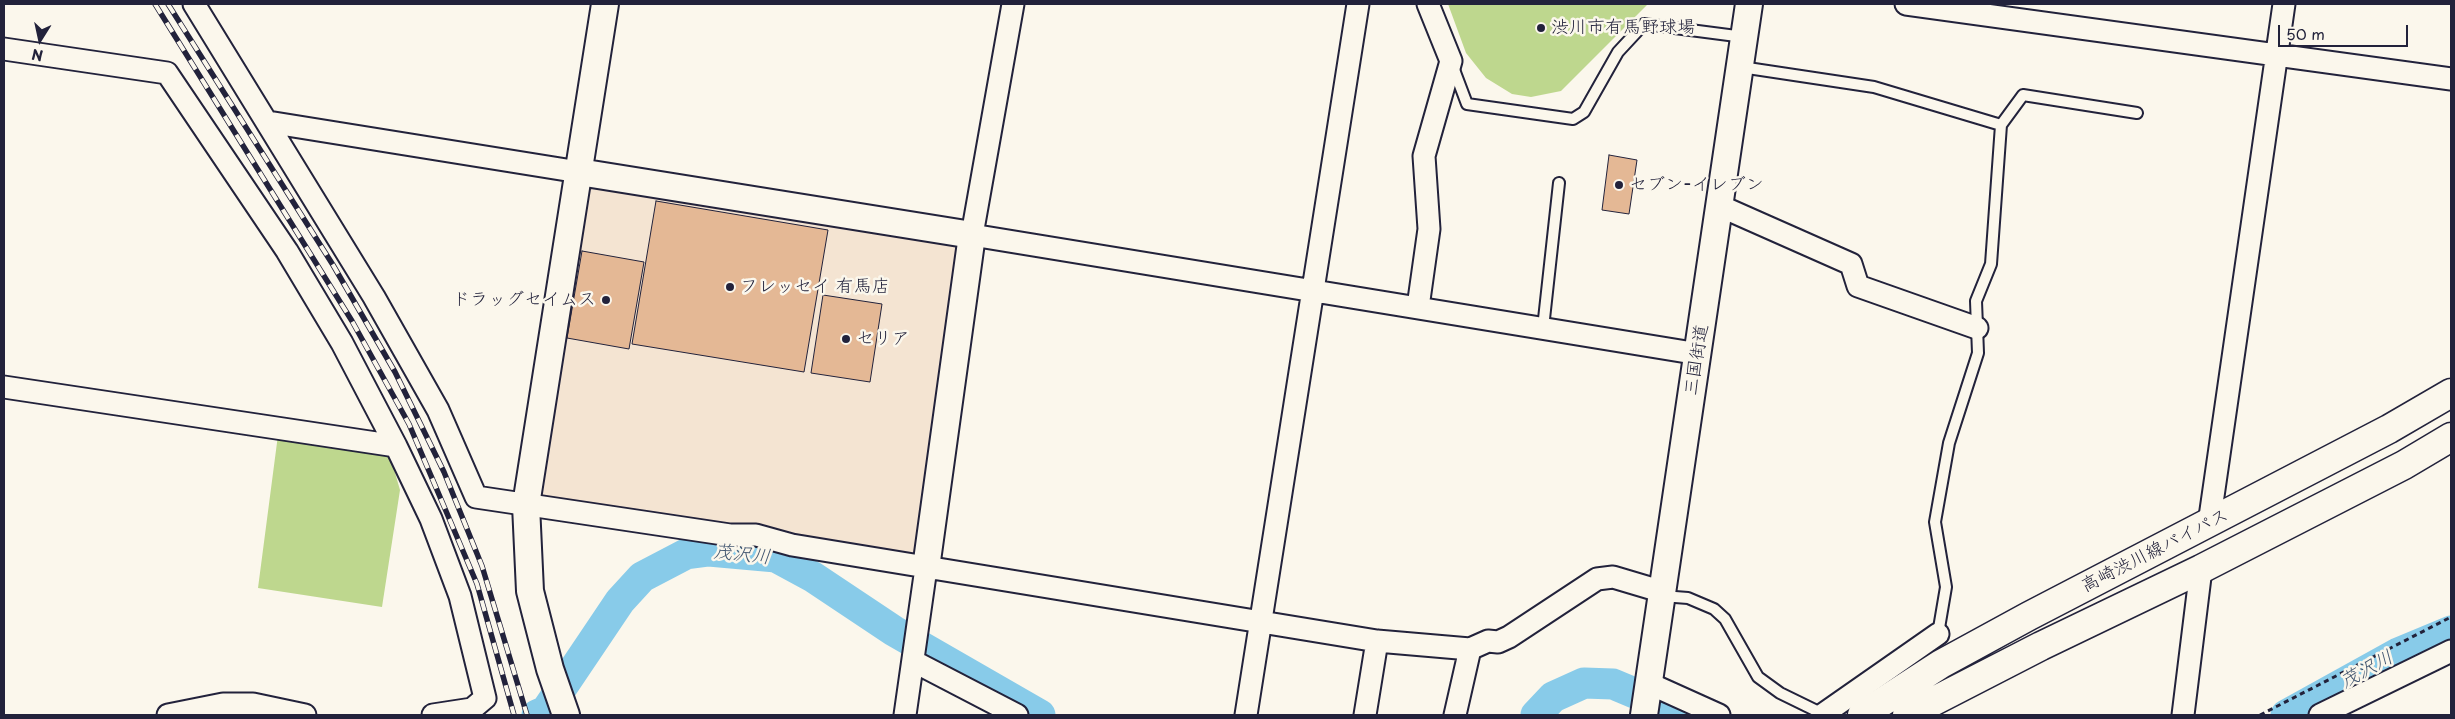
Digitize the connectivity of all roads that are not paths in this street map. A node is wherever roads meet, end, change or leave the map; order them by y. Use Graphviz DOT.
graph roads {
  1 [pos="194,4"];
  2 [pos="605,4"];
  3 [pos="1013,4"];
  4 [pos="1358,4"];
  5 [pos="1428,4"];
  6 [pos="1749,4"];
  7 [pos="1906,4"];
  8 [pos="2284,4"];
  9 [pos="1944,7"];
  10 [pos="1744,37"];
  11 [pos="4,49"];
  12 [pos="2276,56"];
  13 [pos="1451,61"];
  14 [pos="1740,67"];
  15 [pos="2451,79"];
  16 [pos="2137,113"];
  17 [pos="268,122"];
  18 [pos="2001,125"];
  19 [pos="579,172"];
  20 [pos="1559,183"];
  21 [pos="1720,206"];
  22 [pos="972,235"];
  23 [pos="1314,290"];
  24 [pos="1418,307"];
  25 [pos="1544,328"];
  26 [pos="1977,328"];
  27 [pos="1699,354"];
  28 [pos="4,387"];
  29 [pos="2451,393"];
  30 [pos="2451,437"];
  31 [pos="396,446"];
  32 [pos="526,505"];
  33 [pos="2209,524"];
  34 [pos="926,568"];
  35 [pos="2201,569"];
  36 [pos="1660,593"];
  37 [pos="1260,622"];
  38 [pos="1938,634"];
  39 [pos="1377,641"];
  40 [pos="1470,649"];
  41 [pos="2451,651"];
  42 [pos="913,661"];
  43 [pos="1648,683"];
  44 [pos="1644,712"];
  45 [pos="168,715"];
  46 [pos="305,715"];
  47 [pos="433,715"];
  48 [pos="566,715"];
  49 [pos="905,715"];
  50 [pos="1017,715"];
  51 [pos="1246,715"];
  52 [pos="1365,715"];
  53 [pos="1456,715"];
  54 [pos="1719,715"];
  55 [pos="1822,715"];
  56 [pos="1862,715"];
  57 [pos="1907,715"];
  58 [pos="2183,715"];
  59 [pos="2320,715"];
  1 -- 17 [label="street"];
  2 -- 19 [label="street"];
  3 -- 22 [label="street"];
  4 -- 23 [label="street"];
  5 -- 13 [label="street"];
  6 -- 10 [label="street, 三国街道"];
  7 -- 9 [label="street"];
  8 -- 12 [label="street"];
  9 -- 12 [label="street"];
  10 -- 13 [label="lane"];
  10 -- 14 [label="street, 三国街道"];
  11 -- 31 [label="street"];
  12 -- 15 [label="street"];
  12 -- 33 [label="street"];
  13 -- 24 [label="street"];
  14 -- 18 [label="lane"];
  14 -- 21 [label="street, 三国街道"];
  16 -- 18 [label="lane"];
  17 -- 19 [label="street"];
  17 -- 32 [label="street"];
  18 -- 26 [label="lane"];
  19 -- 22 [label="street"];
  19 -- 32 [label="street"];
  20 -- 25 [label="lane"];
  21 -- 26 [label="street"];
  21 -- 27 [label="street, 三国街道"];
  22 -- 23 [label="street"];
  22 -- 34 [label="street"];
  23 -- 24 [label="street"];
  23 -- 37 [label="street"];
  24 -- 25 [label="street"];
  25 -- 27 [label="street"];
  26 -- 38 [label="lane"];
  27 -- 36 [label="street, 三国街道"];
  28 -- 31 [label="street"];
  29 -- 33 [label="main road, 高崎渋川線バイパス"];
  30 -- 35 [label="main road, 高崎渋川線バイパス"];
  31 -- 47 [label="street"];
  32 -- 34 [label="street"];
  32 -- 48 [label="street"];
  33 -- 56 [label="main road, 高崎渋川線バイパス"];
  34 -- 37 [label="street"];
  34 -- 42 [label="street"];
  35 -- 57 [label="main road, 高崎渋川線バイパス"];
  35 -- 58 [label="street"];
  36 -- 40 [label="street"];
  36 -- 43 [label="street, 三国街道"];
  36 -- 55 [label="lane"];
  37 -- 39 [label="street"];
  37 -- 51 [label="street"];
  38 -- 55 [label="street"];
  39 -- 40 [label="street"];
  39 -- 52 [label="street"];
  40 -- 53 [label="street"];
  41 -- 59 [label="street"];
  42 -- 49 [label="street"];
  42 -- 50 [label="street"];
  43 -- 44 [label="street, 三国街道"];
  43 -- 54 [label="street"];
  45 -- 46 [label="street"];
}
